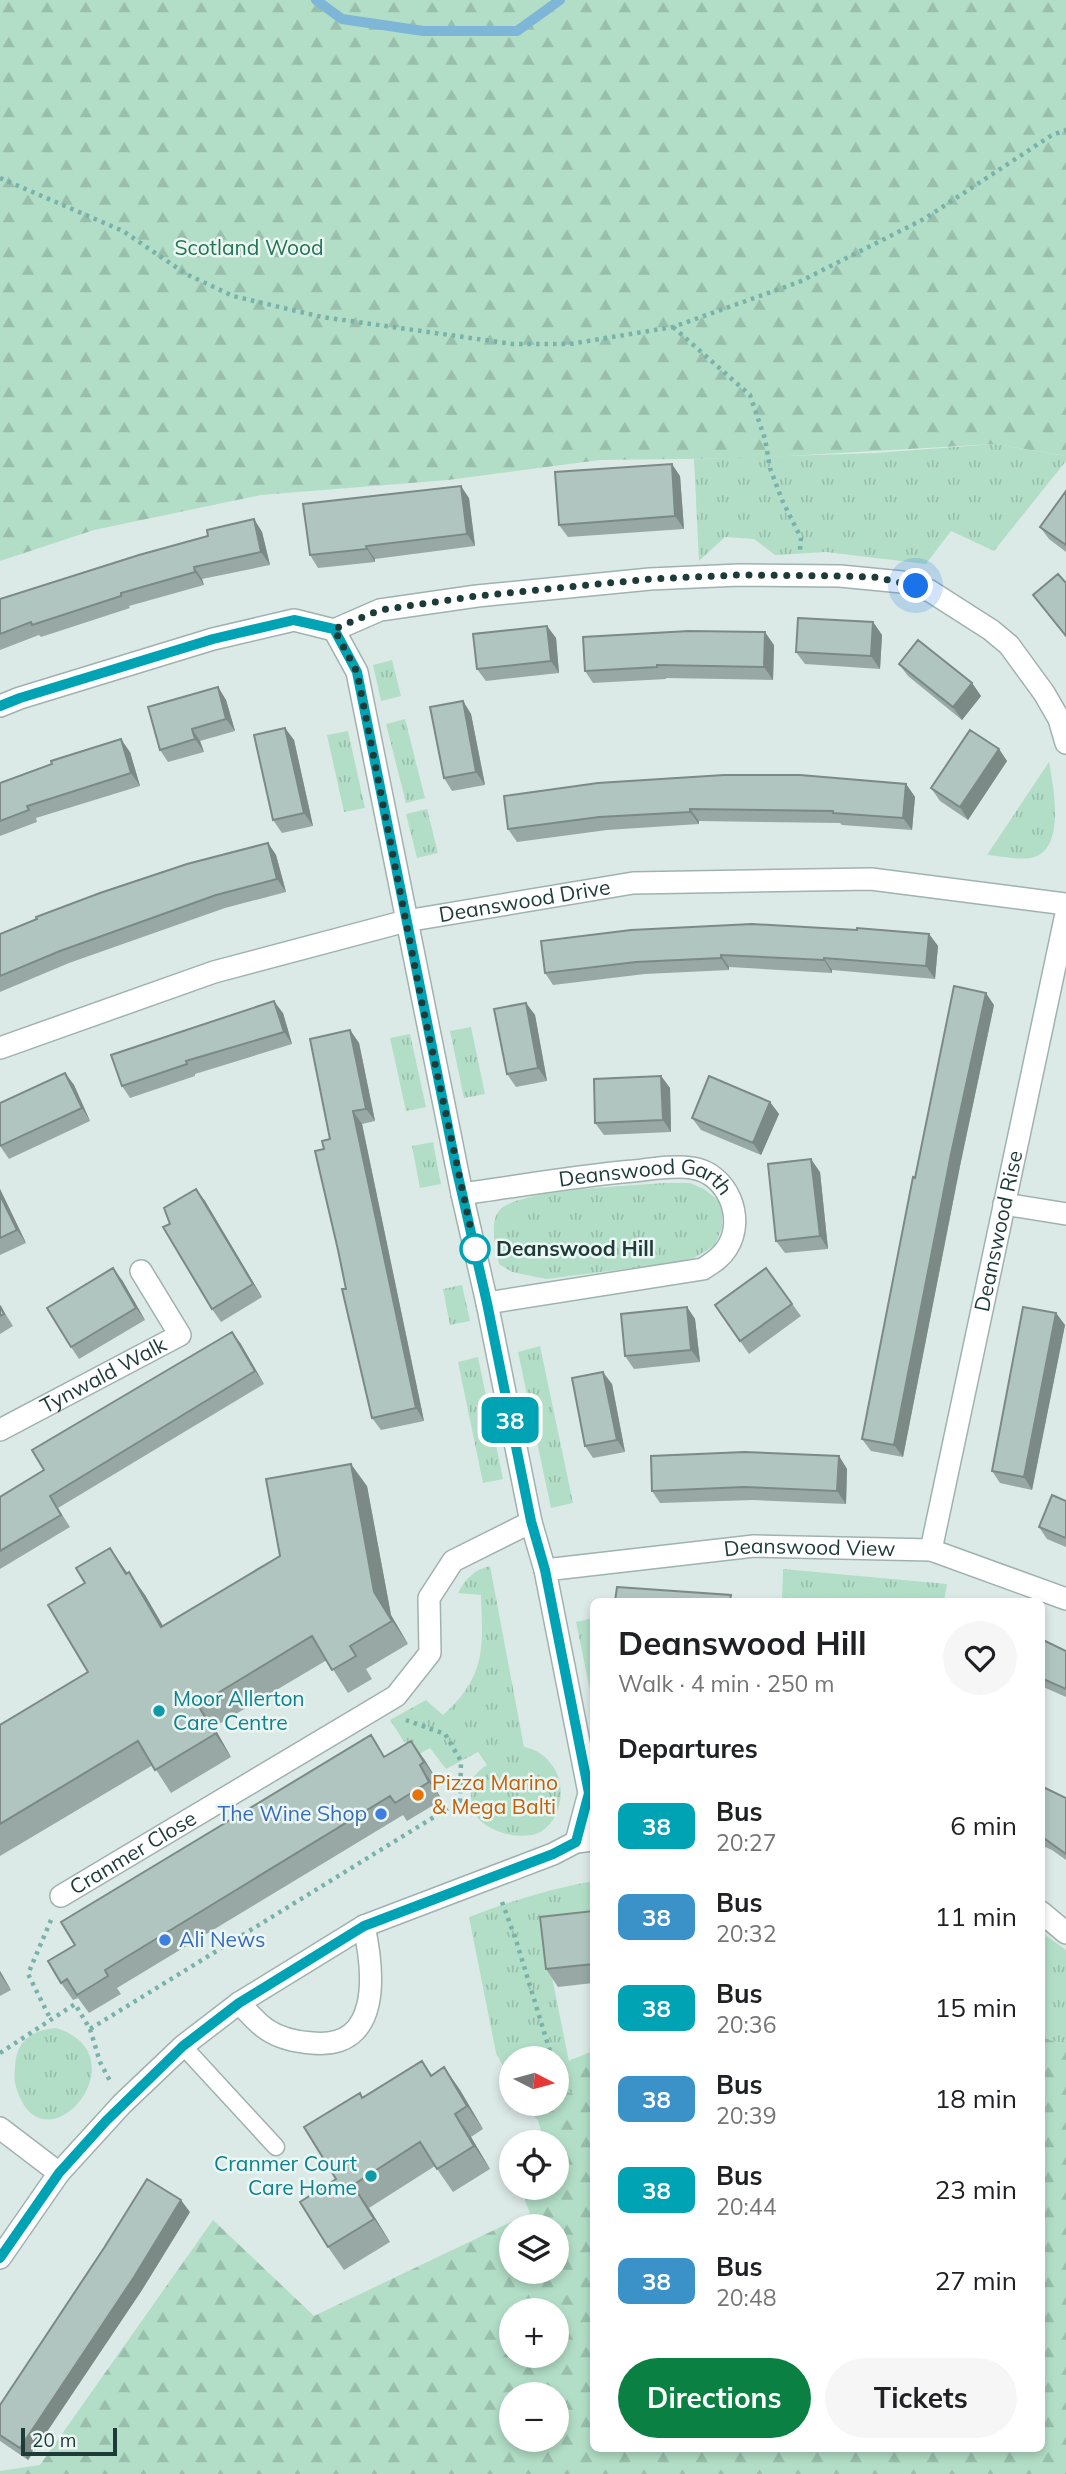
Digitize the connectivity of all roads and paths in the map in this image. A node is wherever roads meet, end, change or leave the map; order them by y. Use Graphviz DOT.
graph roads {
  1 [pos="1066,130"];
  2 [pos="0,178"];
  3 [pos="673,327"];
  4 [pos="797,575"];
  5 [pos="334,629"];
  6 [pos="0,706"];
  7 [pos="1066,743"];
  8 [pos="1066,904"];
  9 [pos="1066,914"];
  10 [pos="406,921"];
  11 [pos="0,1048"];
  12 [pos="462,1194"];
  13 [pos="1004,1204"];
  14 [pos="1066,1214"];
  15 [pos="141,1271"];
  16 [pos="487,1303"];
  17 [pos="0,1430"];
  18 [pos="531,1521"];
  19 [pos="931,1550"];
  20 [pos="545,1570"];
  21 [pos="1066,1599"];
  22 [pos="385,1702"];
  23 [pos="585,1841"];
  24 [pos="493,1877"];
  25 [pos="61,1896"];
  26 [pos="1045,1915"];
  27 [pos="364,1926"];
  28 [pos="1066,1933"];
  29 [pos="239,2003"];
  30 [pos="51,2020"];
  31 [pos="90,2029"];
  32 [pos="183,2046"];
  33 [pos="548,2046"];
  34 [pos="0,2053"];
  35 [pos="122,2104"];
  36 [pos="0,2128"];
  37 [pos="276,2147"];
  38 [pos="59,2173"];
  39 [pos="0,2258"];
  1 -- 3 [label="path"];
  2 -- 3 [label="path"];
  3 -- 4 [label="path"];
  4 -- 5 [label="street"];
  4 -- 7 [label="street"];
  5 -- 6 [label="street"];
  5 -- 10 [label="street"];
  8 -- 10 [label="street, Deanswood Drive"];
  9 -- 13 [label="street, Deanswood Rise"];
  10 -- 11 [label="street, Deanswood Drive"];
  10 -- 12 [label="street"];
  12 -- 16 [label="street"];
  12 -- 16 [label="street, Deanswood Garth"];
  13 -- 14 [label="street"];
  13 -- 19 [label="street, Deanswood Rise"];
  15 -- 17 [label="street, Tynwald Walk"];
  16 -- 18 [label="street"];
  18 -- 20 [label="street"];
  18 -- 22 [label="street, Cranmer Close"];
  19 -- 20 [label="street, Deanswood View"];
  19 -- 21 [label="street, Deanswood View"];
  20 -- 23 [label="street"];
  22 -- 25 [label="street, Cranmer Close"];
  22 -- 31 [label="path"];
  23 -- 24 [label="street"];
  24 -- 27 [label="street"];
  24 -- 33 [label="path"];
  25 -- 30 [label="path"];
  26 -- 28 [label="street"];
  27 -- 29 [label="street"];
  27 -- 29 [label="street"];
  29 -- 32 [label="street"];
  30 -- 31 [label="path"];
  30 -- 34 [label="path"];
  31 -- 35 [label="path"];
  32 -- 35 [label="street"];
  32 -- 37 [label="lane"];
  35 -- 38 [label="street"];
  36 -- 38 [label="street"];
  38 -- 39 [label="street"];
}
